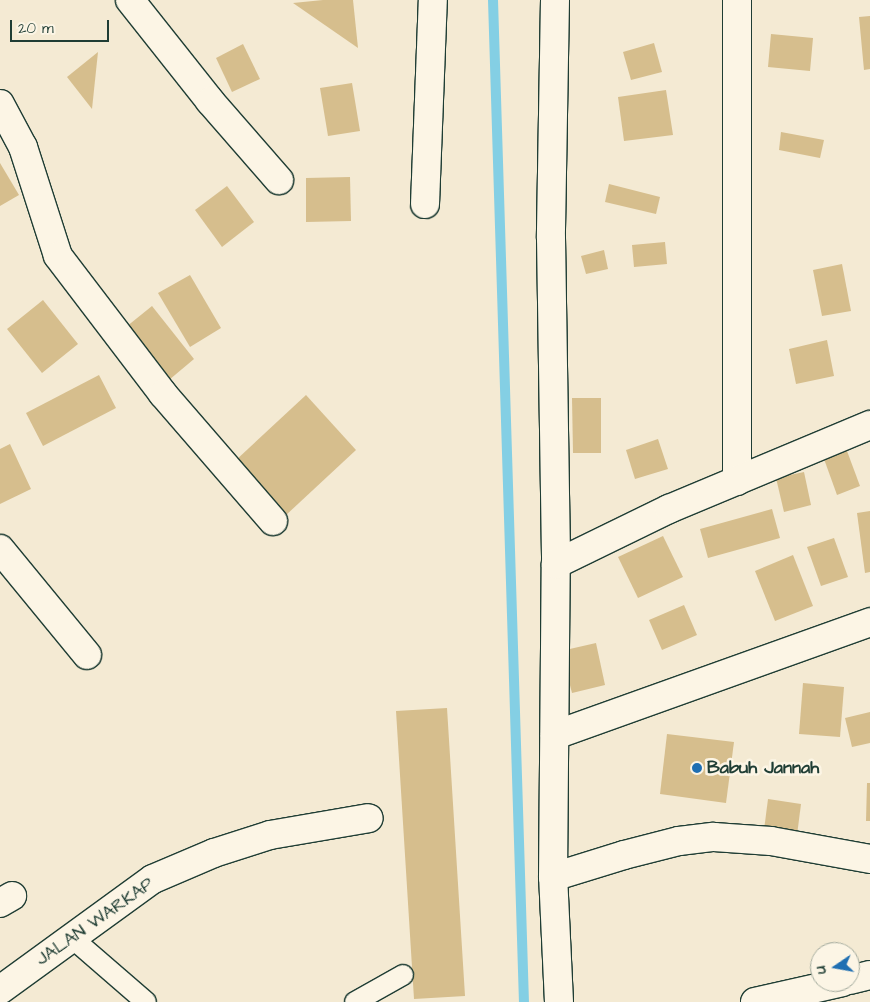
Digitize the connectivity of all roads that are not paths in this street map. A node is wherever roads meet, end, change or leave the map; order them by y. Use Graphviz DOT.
graph roads {
  1 [pos="130,0"];
  2 [pos="433,0"];
  3 [pos="555,0"];
  4 [pos="737,0"];
  5 [pos="0,104"];
  6 [pos="279,180"];
  7 [pos="426,204"];
  8 [pos="870,425"];
  9 [pos="737,481"];
  10 [pos="273,521"];
  11 [pos="0,549"];
  12 [pos="556,564"];
  13 [pos="870,622"];
  14 [pos="87,655"];
  15 [pos="556,735"];
  16 [pos="369,818"];
  17 [pos="870,859"];
  18 [pos="553,877"];
  19 [pos="71,937"];
  20 [pos="403,975"];
  21 [pos="0,990"];
  22 [pos="810,990"];
  23 [pos="146,1002"];
  24 [pos="356,1002"];
  25 [pos="559,1002"];
  26 [pos="755,1002"];
  1 -- 6 [label="street"];
  2 -- 7 [label="street"];
  3 -- 12 [label="street"];
  4 -- 9 [label="street"];
  5 -- 10 [label="street"];
  8 -- 9 [label="street"];
  9 -- 12 [label="street"];
  11 -- 14 [label="street"];
  12 -- 15 [label="street"];
  13 -- 15 [label="street"];
  15 -- 18 [label="street"];
  16 -- 19 [label="street, JALAN WARKAP"];
  17 -- 18 [label="street"];
  18 -- 25 [label="street"];
  19 -- 21 [label="street, JALAN WARKAP"];
  19 -- 23 [label="lane"];
  20 -- 24 [label="lane"];
  22 -- 26 [label="street"];
}
